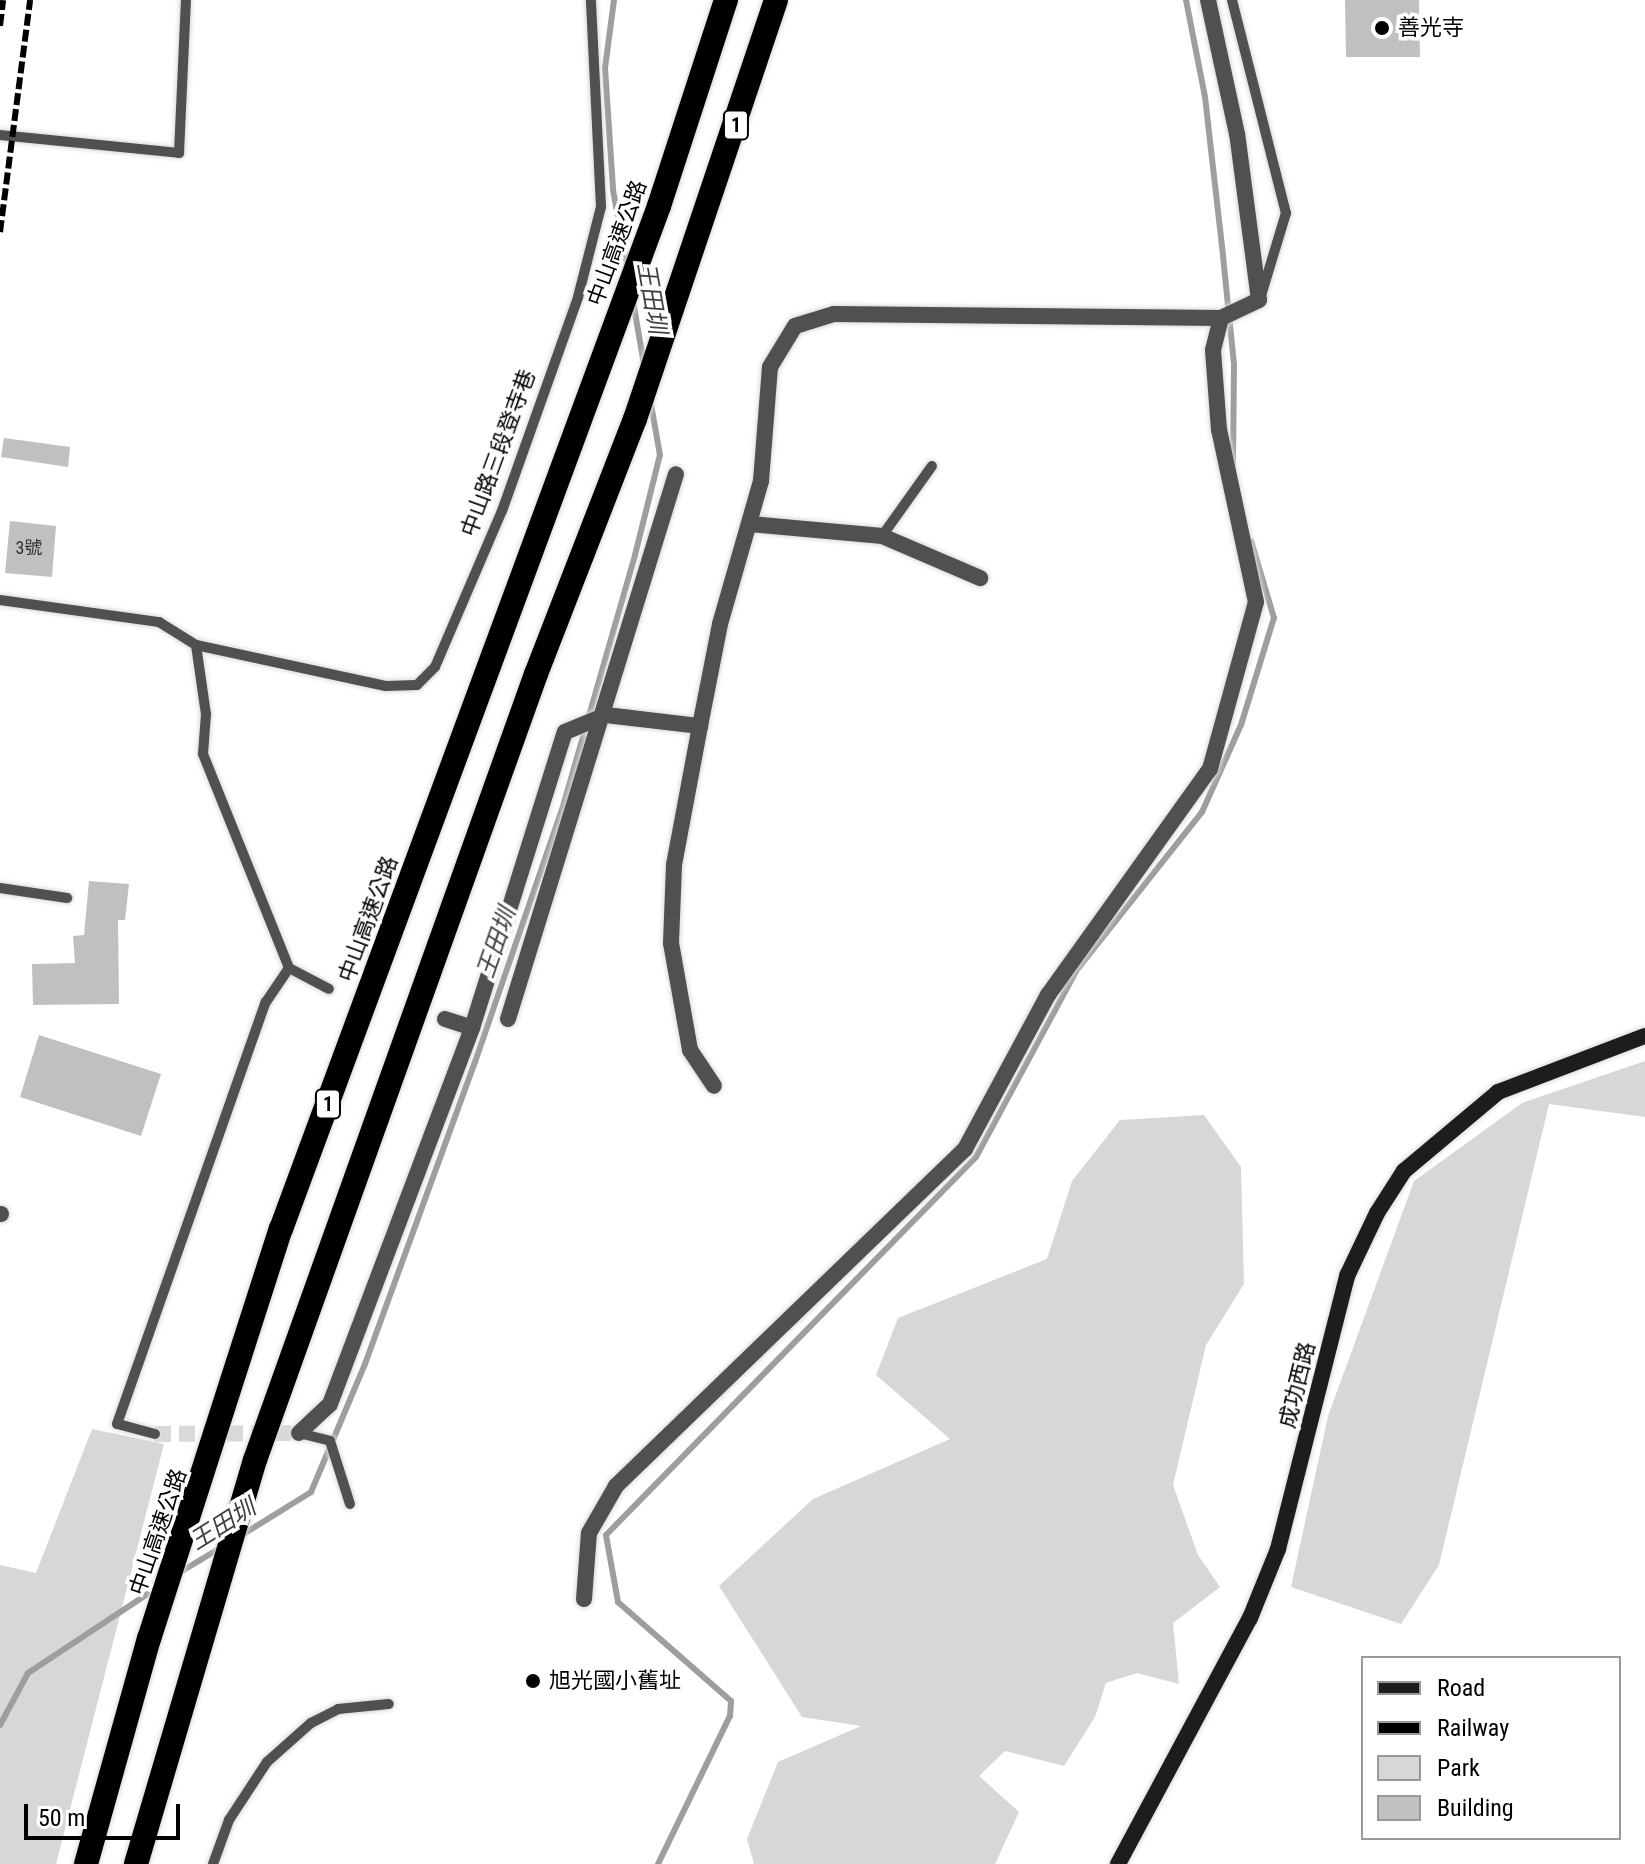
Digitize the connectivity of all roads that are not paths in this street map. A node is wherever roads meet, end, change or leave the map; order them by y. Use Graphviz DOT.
graph roads {
  1 [pos="186,0"];
  2 [pos="591,0"];
  3 [pos="726,0"];
  4 [pos="776,0"];
  5 [pos="1208,0"];
  6 [pos="1232,0"];
  7 [pos="0,135"];
  8 [pos="1259,300"];
  9 [pos="1228,316"];
  10 [pos="932,466"];
  11 [pos="676,474"];
  12 [pos="750,524"];
  13 [pos="882,536"];
  14 [pos="980,578"];
  15 [pos="0,600"];
  16 [pos="196,645"];
  17 [pos="606,715"];
  18 [pos="700,726"];
  19 [pos="0,888"];
  20 [pos="67,898"];
  21 [pos="289,968"];
  22 [pos="329,989"];
  23 [pos="445,1019"];
  24 [pos="508,1019"];
  25 [pos="472,1028"];
  26 [pos="1645,1036"];
  27 [pos="714,1086"];
  28 [pos="299,1433"];
  29 [pos="155,1434"];
  30 [pos="350,1504"];
  31 [pos="584,1599"];
  32 [pos="389,1704"];
  33 [pos="86,1864"];
  34 [pos="136,1864"];
  35 [pos="213,1864"];
  36 [pos="1118,1864"];
  1 -- 7 [label="lane"];
  2 -- 16 [label="lane, 中山路三段登寺巷"];
  3 -- 33 [label="highway, 中山高速公路 / 1"];
  4 -- 34 [label="highway, 1"];
  5 -- 8 [label="street"];
  6 -- 8 [label="lane"];
  8 -- 9 [label="street"];
  9 -- 12 [label="street"];
  9 -- 31 [label="street"];
  10 -- 13 [label="lane"];
  11 -- 17 [label="street"];
  12 -- 13 [label="street"];
  12 -- 18 [label="street"];
  13 -- 14 [label="street"];
  15 -- 16 [label="lane, 中山路三段登寺巷"];
  16 -- 21 [label="lane"];
  17 -- 18 [label="street"];
  17 -- 24 [label="street"];
  17 -- 25 [label="street"];
  18 -- 27 [label="street"];
  19 -- 20 [label="lane"];
  21 -- 22 [label="lane"];
  21 -- 29 [label="lane"];
  23 -- 25 [label="street"];
  25 -- 28 [label="street"];
  26 -- 36 [label="street, 成功西路"];
  28 -- 30 [label="lane"];
  32 -- 35 [label="lane"];
}
